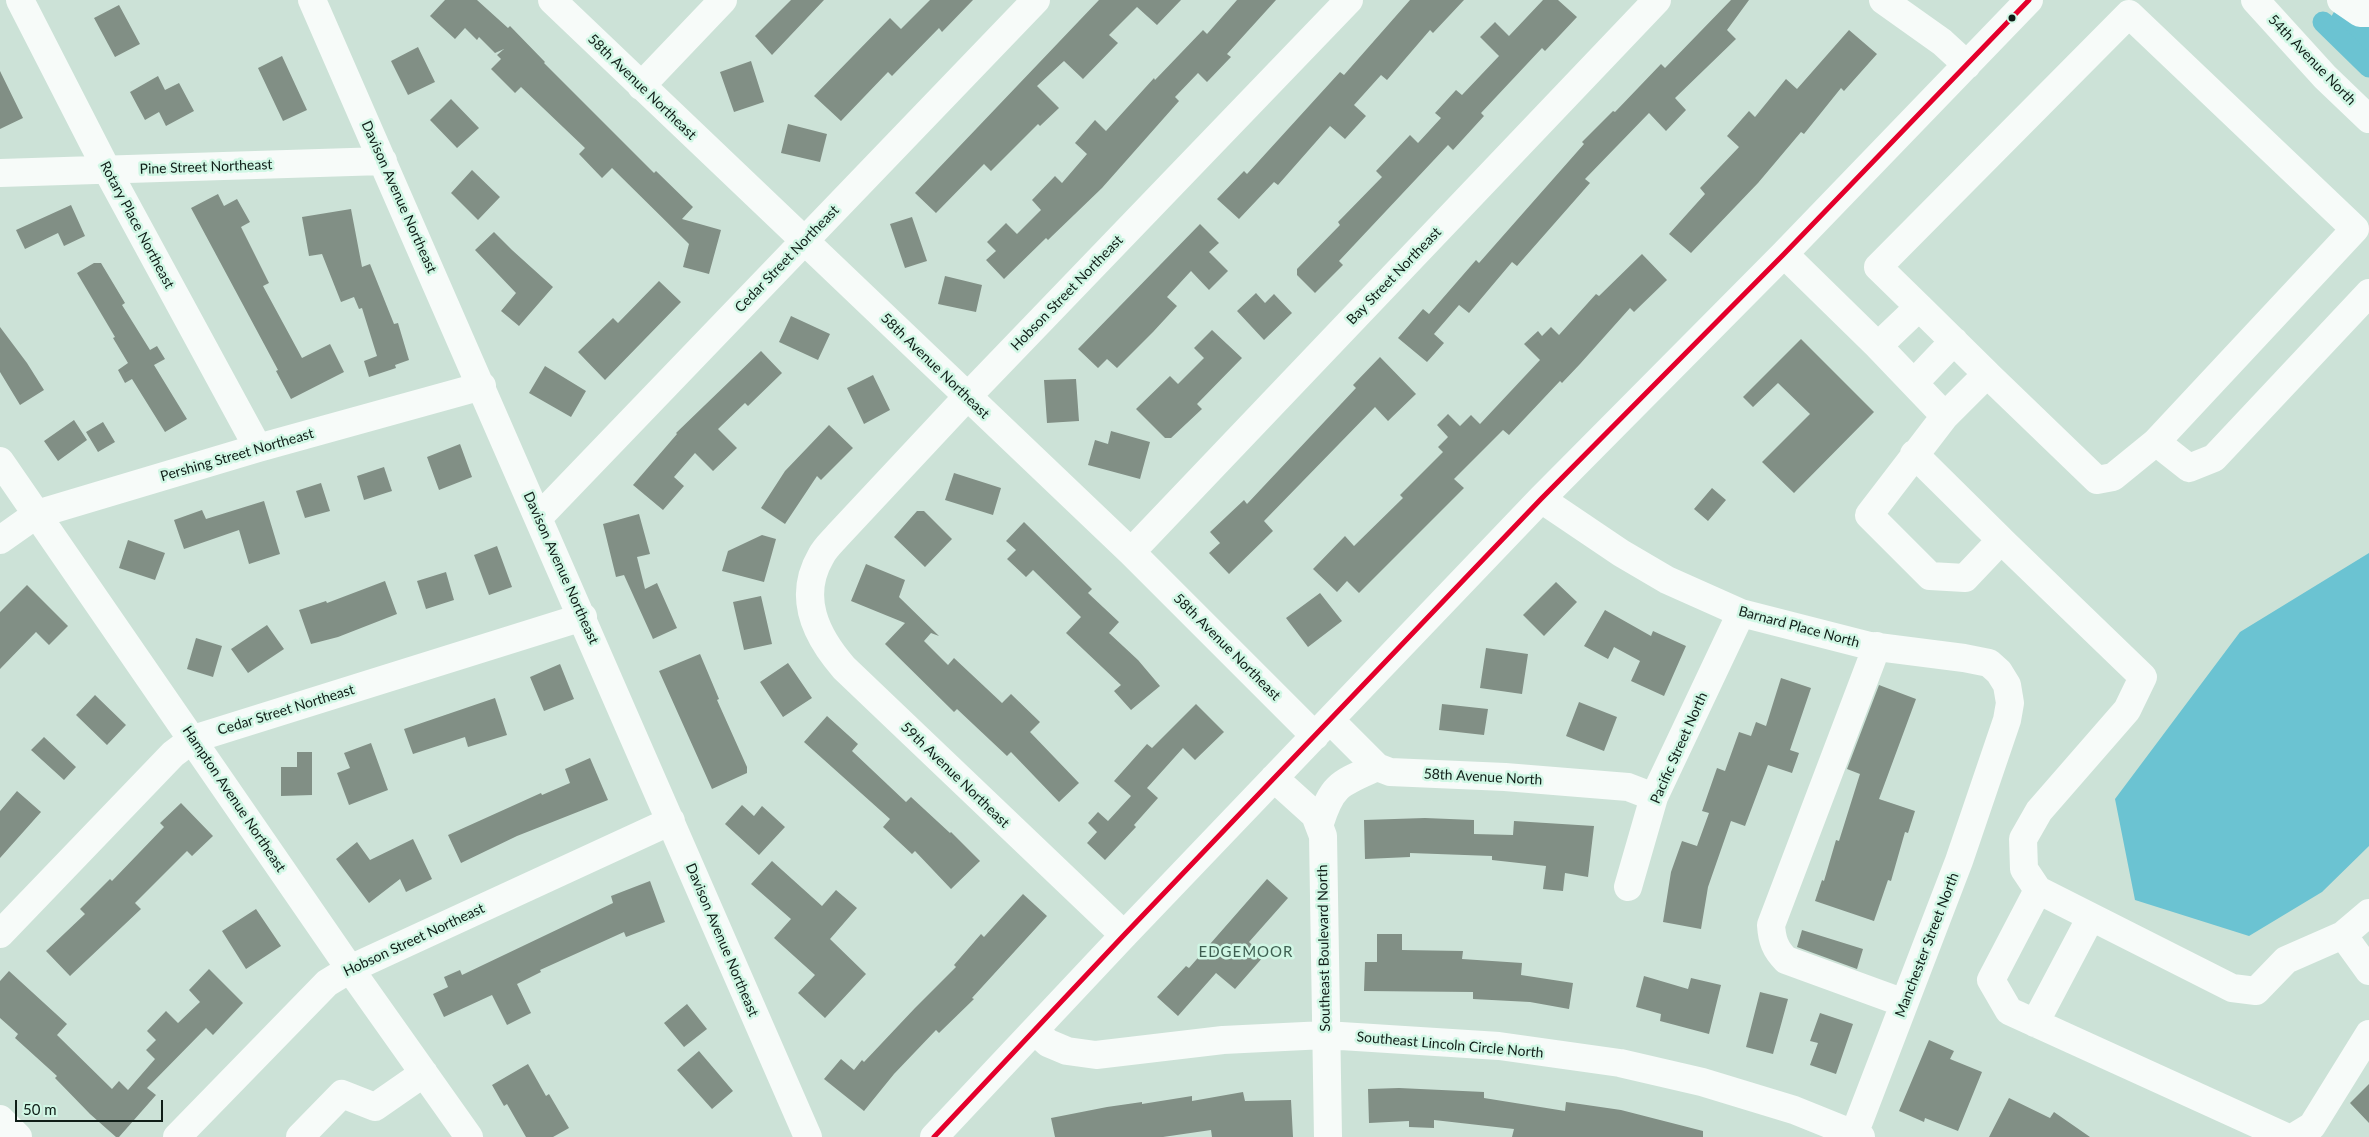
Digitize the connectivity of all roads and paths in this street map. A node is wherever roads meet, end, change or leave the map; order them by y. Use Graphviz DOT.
graph roads {
  1 [pos="20,0"];
  2 [pos="312,0"];
  3 [pos="552,0"];
  4 [pos="723,0"];
  5 [pos="1036,0"];
  6 [pos="1349,0"];
  7 [pos="1657,0"];
  8 [pos="1883,0"];
  9 [pos="2029,0"];
  10 [pos="2255,0"];
  11 [pos="2341,0"];
  12 [pos="2369,13"];
  13 [pos="1967,64"];
  14 [pos="641,86"];
  15 [pos="2369,119"];
  16 [pos="383,161"];
  17 [pos="107,170"];
  18 [pos="0,173"];
  19 [pos="2362,235"];
  20 [pos="804,241"];
  21 [pos="1784,254"];
  22 [pos="2369,293"];
  23 [pos="1919,307"];
  24 [pos="1954,341"];
  25 [pos="1878,346"];
  26 [pos="1987,374"];
  27 [pos="1914,383"];
  28 [pos="482,386"];
  29 [pos="967,396"];
  30 [pos="1945,416"];
  31 [pos="2156,442"];
  32 [pos="258,448"];
  33 [pos="1914,454"];
  34 [pos="0,461"];
  35 [pos="1540,499"];
  36 [pos="37,514"];
  37 [pos="539,518"];
  38 [pos="0,540"];
  39 [pos="2001,540"];
  40 [pos="1131,552"];
  41 [pos="810,600"];
  42 [pos="1741,613"];
  43 [pos="583,617"];
  44 [pos="1876,646"];
  45 [pos="1323,728"];
  46 [pos="193,739"];
  47 [pos="1996,750"];
  48 [pos="1377,767"];
  49 [pos="1274,778"];
  50 [pos="1654,797"];
  51 [pos="671,821"];
  52 [pos="1320,823"];
  53 [pos="1628,887"];
  54 [pos="2038,890"];
  55 [pos="2369,914"];
  56 [pos="2091,917"];
  57 [pos="0,934"];
  58 [pos="1124,935"];
  59 [pos="2343,935"];
  60 [pos="350,968"];
  61 [pos="2369,971"];
  62 [pos="1904,1002"];
  63 [pos="2035,1023"];
  64 [pos="1035,1031"];
  65 [pos="2369,1034"];
  66 [pos="1325,1035"];
  67 [pos="424,1073"];
  68 [pos="0,1119"];
  69 [pos="1856,1136"];
  70 [pos="18,1137"];
  71 [pos="177,1137"];
  72 [pos="300,1137"];
  73 [pos="469,1137"];
  74 [pos="808,1137"];
  75 [pos="934,1137"];
  76 [pos="1328,1137"];
  77 [pos="2286,1137"];
  78 [pos="2294,1137"];
  1 -- 17 [label="street, Rotary Place Northeast"];
  2 -- 16 [label="street, Davison Avenue Northeast"];
  3 -- 14 [label="street, 58th Avenue Northeast"];
  4 -- 14 [label="street"];
  5 -- 20 [label="street, Cedar Street Northeast"];
  6 -- 29 [label="street, Hobson Street Northeast"];
  7 -- 40 [label="street, Bay Street Northeast"];
  8 -- 13 [label="street"];
  9 -- 13 [label="street"];
  10 -- 15 [label="street, 54th Avenue North"];
  11 -- 12 [label="street"];
  13 -- 21 [label="street"];
  14 -- 20 [label="street, 58th Avenue Northeast"];
  16 -- 17 [label="street, Pine Street Northeast"];
  16 -- 28 [label="street, Davison Avenue Northeast"];
  17 -- 18 [label="street, Pine Street Northeast"];
  17 -- 32 [label="street, Rotary Place Northeast"];
  19 -- 23 [label="street"];
  19 -- 31 [label="street"];
  20 -- 29 [label="street, 58th Avenue Northeast"];
  20 -- 37 [label="street, Cedar Street Northeast"];
  21 -- 25 [label="street"];
  21 -- 35 [label="street"];
  22 -- 31 [label="street"];
  23 -- 24 [label="street"];
  23 -- 25 [label="street"];
  24 -- 26 [label="street"];
  24 -- 27 [label="street"];
  25 -- 27 [label="street"];
  26 -- 30 [label="street"];
  26 -- 31 [label="street"];
  27 -- 30 [label="street"];
  28 -- 32 [label="street, Pershing Street Northeast"];
  28 -- 37 [label="street, Davison Avenue Northeast"];
  29 -- 40 [label="street, 58th Avenue Northeast"];
  29 -- 41 [label="street, Hobson Street Northeast"];
  30 -- 33 [label="street"];
  32 -- 36 [label="street, Pershing Street Northeast"];
  33 -- 39 [label="street"];
  33 -- 39 [label="street"];
  34 -- 36 [label="street, Hampton Avenue Northeast"];
  35 -- 42 [label="street, Barnard Place North"];
  35 -- 45 [label="street"];
  36 -- 38 [label="street, Pershing Street Northeast"];
  36 -- 46 [label="street, Hampton Avenue Northeast"];
  37 -- 43 [label="street, Davison Avenue Northeast"];
  39 -- 54 [label="street"];
  40 -- 45 [label="street, 58th Avenue Northeast"];
  41 -- 58 [label="street, 59th Avenue Northeast"];
  42 -- 44 [label="street, Barnard Place North"];
  42 -- 50 [label="street, Pacific Street North"];
  43 -- 46 [label="street, Cedar Street Northeast"];
  43 -- 51 [label="street, Davison Avenue Northeast"];
  44 -- 47 [label="street, Barnard Place North"];
  44 -- 62 [label="street"];
  45 -- 48 [label="street"];
  45 -- 49 [label="street"];
  46 -- 57 [label="street, Cedar Street Northeast"];
  46 -- 60 [label="street, Hampton Avenue Northeast"];
  47 -- 62 [label="street, Manchester Street North"];
  48 -- 50 [label="street, 58th Avenue North"];
  48 -- 52 [label="street"];
  49 -- 52 [label="street"];
  49 -- 58 [label="street"];
  50 -- 53 [label="street, Pacific Street North"];
  51 -- 60 [label="street, Hobson Street Northeast"];
  51 -- 74 [label="street, Davison Avenue Northeast"];
  52 -- 66 [label="street, Southeast Boulevard North"];
  54 -- 56 [label="street"];
  54 -- 63 [label="street"];
  55 -- 59 [label="street"];
  56 -- 59 [label="street"];
  56 -- 63 [label="street"];
  58 -- 64 [label="street"];
  59 -- 61 [label="street"];
  60 -- 67 [label="street, Hampton Avenue Northeast"];
  60 -- 71 [label="street, Hobson Street Northeast"];
  62 -- 69 [label="street, Manchester Street North"];
  63 -- 77 [label="street"];
  64 -- 66 [label="street, Southeast Lincoln Circle North"];
  64 -- 75 [label="street"];
  65 -- 78 [label="street"];
  66 -- 69 [label="street, Southeast Lincoln Circle North"];
  66 -- 76 [label="street, Southeast Boulevard North"];
  67 -- 72 [label="street"];
  67 -- 73 [label="street, Hampton Avenue Northeast"];
  68 -- 70 [label="street"];
}
